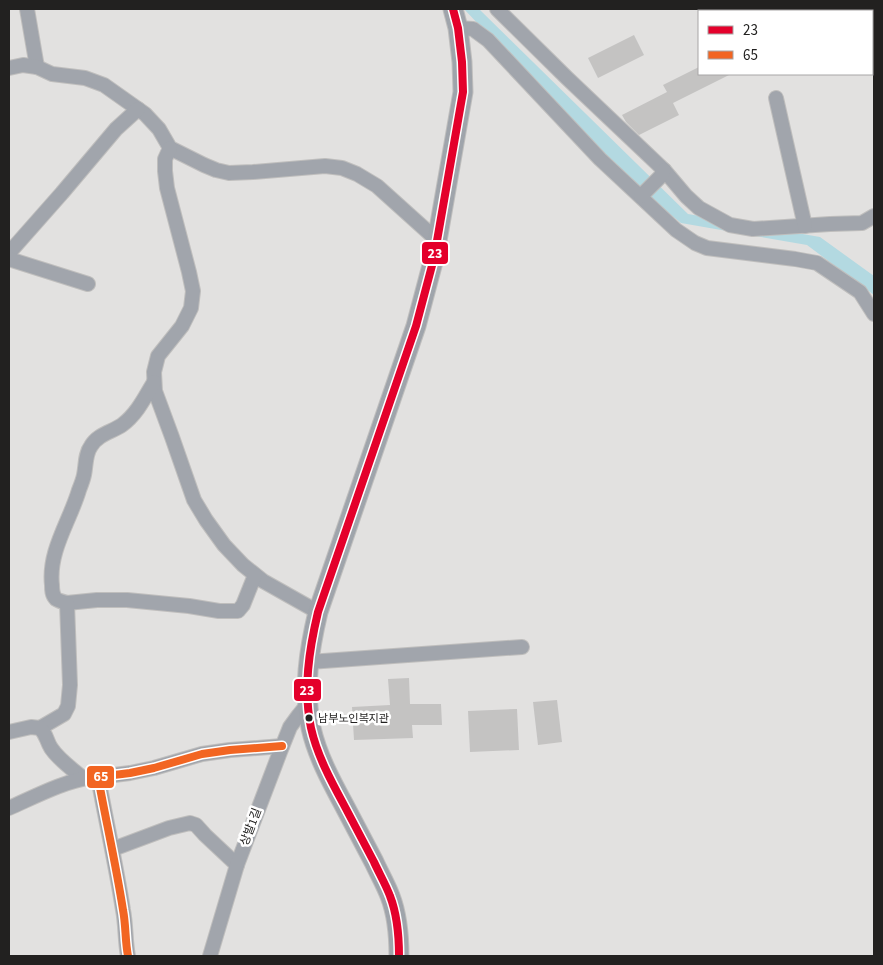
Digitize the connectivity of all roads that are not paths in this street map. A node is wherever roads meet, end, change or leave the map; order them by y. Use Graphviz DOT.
graph roads {
  1 [pos="27,9"];
  2 [pos="453,9"];
  3 [pos="497,9"];
  4 [pos="458,28"];
  5 [pos="37,67"];
  6 [pos="9,68"];
  7 [pos="776,98"];
  8 [pos="138,109"];
  9 [pos="170,148"];
  10 [pos="662,173"];
  11 [pos="643,194"];
  12 [pos="874,216"];
  13 [pos="805,226"];
  14 [pos="437,240"];
  15 [pos="9,253"];
  16 [pos="9,259"];
  17 [pos="88,284"];
  18 [pos="874,314"];
  19 [pos="154,382"];
  20 [pos="255,575"];
  21 [pos="66,603"];
  22 [pos="318,612"];
  23 [pos="522,647"];
  24 [pos="308,662"];
  25 [pos="307,705"];
  26 [pos="40,728"];
  27 [pos="9,732"];
  28 [pos="282,746"];
  29 [pos="98,777"];
  30 [pos="82,778"];
  31 [pos="9,808"];
  32 [pos="113,849"];
  33 [pos="237,865"];
  34 [pos="128,956"];
  35 [pos="210,956"];
  36 [pos="399,956"];
  1 -- 5 [label="street"];
  2 -- 4 [label="main road"];
  3 -- 10 [label="street"];
  4 -- 11 [label="street"];
  4 -- 14 [label="main road"];
  5 -- 6 [label="street"];
  5 -- 8 [label="street"];
  7 -- 13 [label="street"];
  8 -- 9 [label="street"];
  8 -- 15 [label="street"];
  9 -- 14 [label="street"];
  9 -- 19 [label="street"];
  10 -- 11 [label="street"];
  10 -- 13 [label="street"];
  11 -- 18 [label="street"];
  12 -- 13 [label="street"];
  14 -- 22 [label="main road"];
  16 -- 17 [label="street"];
  19 -- 20 [label="street"];
  19 -- 21 [label="street"];
  20 -- 21 [label="street"];
  20 -- 22 [label="street"];
  21 -- 26 [label="street"];
  22 -- 24 [label="main road"];
  23 -- 24 [label="street"];
  24 -- 25 [label="main road"];
  25 -- 28 [label="street, 상발1길"];
  25 -- 36 [label="main road"];
  26 -- 27 [label="street"];
  26 -- 30 [label="street"];
  28 -- 29 [label="street"];
  28 -- 33 [label="street, 상발1길"];
  29 -- 30 [label="street"];
  29 -- 32 [label="street"];
  30 -- 31 [label="street"];
  32 -- 33 [label="street"];
  32 -- 34 [label="street"];
  33 -- 35 [label="street, 상발1길"];
}
